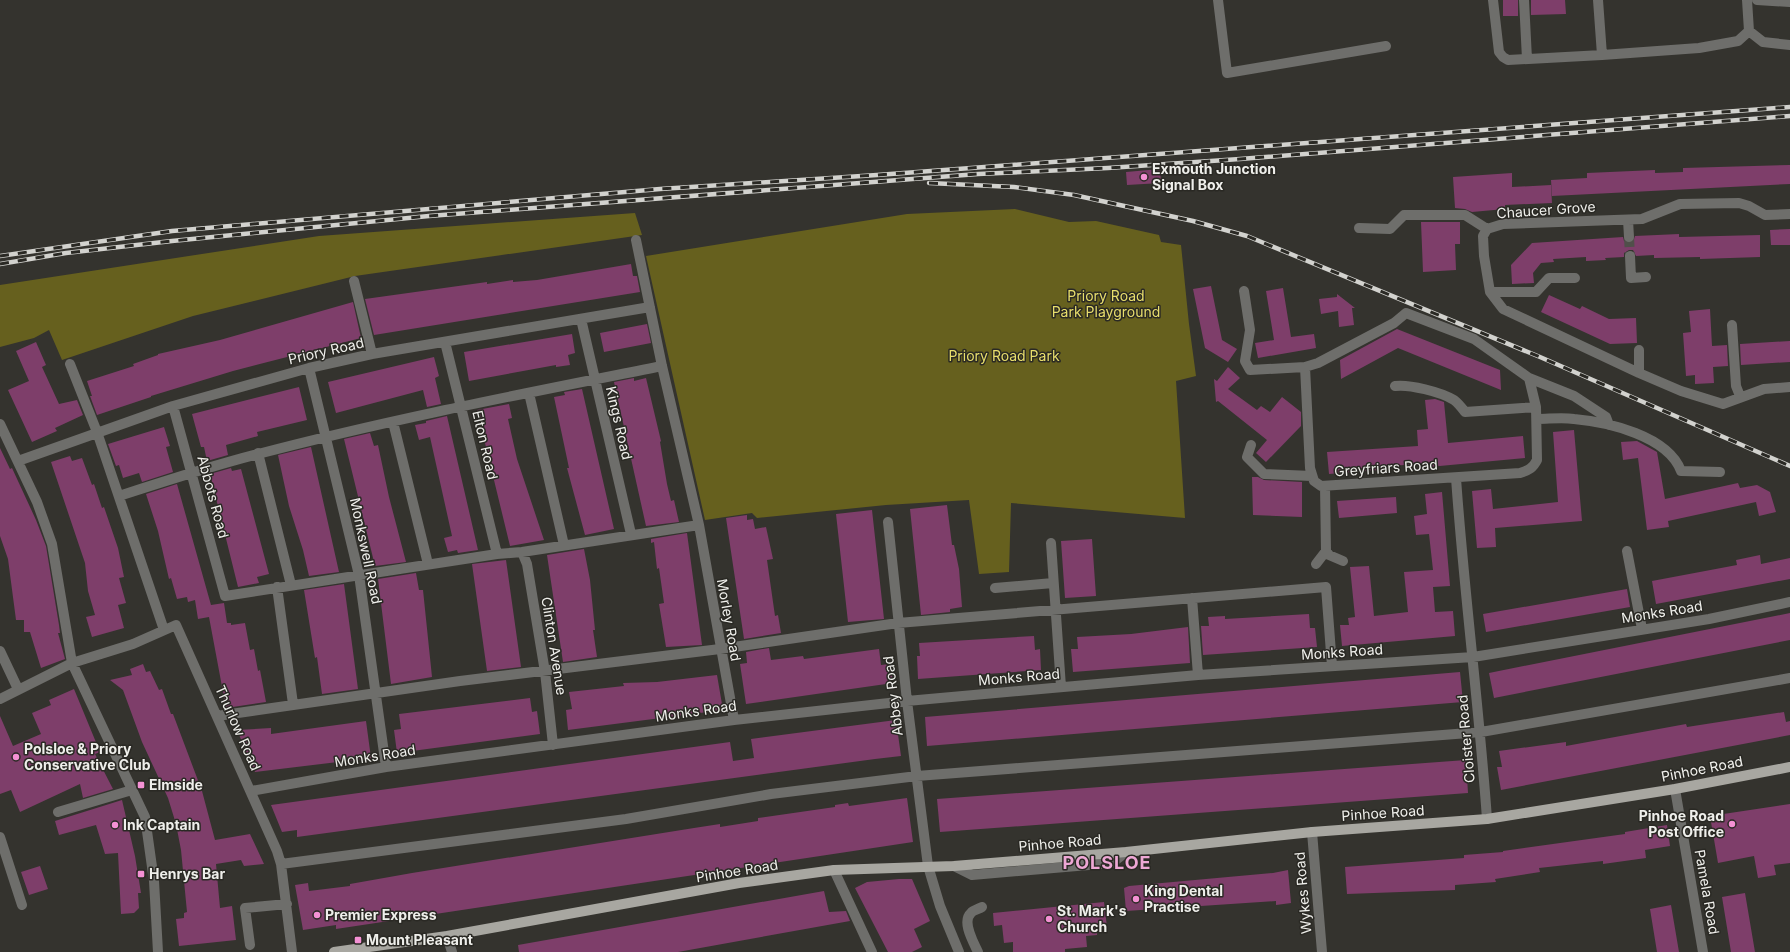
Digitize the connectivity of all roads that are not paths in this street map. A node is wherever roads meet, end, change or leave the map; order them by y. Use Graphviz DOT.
graph roads {
  1 [pos="1218,0"];
  2 [pos="1493,0"];
  3 [pos="1524,0"];
  4 [pos="1598,0"];
  5 [pos="1747,0"];
  6 [pos="1757,0"];
  7 [pos="1790,2"];
  8 [pos="1749,31"];
  9 [pos="1790,45"];
  10 [pos="1386,46"];
  11 [pos="1602,55"];
  12 [pos="1527,59"];
  13 [pos="1790,214"];
  14 [pos="1628,220"];
  15 [pos="1359,228"];
  16 [pos="1487,229"];
  17 [pos="1629,237"];
  18 [pos="636,240"];
  19 [pos="1630,256"];
  20 [pos="1646,277"];
  21 [pos="1575,278"];
  22 [pos="354,281"];
  23 [pos="1244,291"];
  24 [pos="1490,292"];
  25 [pos="650,307"];
  26 [pos="581,319"];
  27 [pos="1732,325"];
  28 [pos="446,342"];
  29 [pos="1639,350"];
  30 [pos="372,354"];
  31 [pos="70,364"];
  32 [pos="662,366"];
  33 [pos="1305,367"];
  34 [pos="309,368"];
  35 [pos="1639,373"];
  36 [pos="1529,378"];
  37 [pos="594,380"];
  38 [pos="1395,386"];
  39 [pos="1790,387"];
  40 [pos="529,392"];
  41 [pos="1740,396"];
  42 [pos="173,406"];
  43 [pos="462,407"];
  44 [pos="1536,408"];
  45 [pos="1537,419"];
  46 [pos="393,422"];
  47 [pos="0,424"];
  48 [pos="1609,425"];
  49 [pos="97,432"];
  50 [pos="326,438"];
  51 [pos="1251,445"];
  52 [pos="258,453"];
  53 [pos="18,461"];
  54 [pos="192,472"];
  55 [pos="1720,472"];
  56 [pos="1312,476"];
  57 [pos="1456,478"];
  58 [pos="1325,486"];
  59 [pos="119,496"];
  60 [pos="888,522"];
  61 [pos="699,525"];
  62 [pos="631,534"];
  63 [pos="1051,543"];
  64 [pos="564,545"];
  65 [pos="1326,551"];
  66 [pos="1627,551"];
  67 [pos="522,552"];
  68 [pos="497,554"];
  69 [pos="1343,561"];
  70 [pos="428,564"];
  71 [pos="1316,564"];
  72 [pos="359,575"];
  73 [pos="1053,583"];
  74 [pos="291,585"];
  75 [pos="277,587"];
  76 [pos="996,588"];
  77 [pos="1192,598"];
  78 [pos="1790,602"];
  79 [pos="1055,609"];
  80 [pos="898,623"];
  81 [pos="1642,629"];
  82 [pos="164,630"];
  83 [pos="720,649"];
  84 [pos="0,650"];
  85 [pos="1473,657"];
  86 [pos="72,663"];
  87 [pos="1332,666"];
  88 [pos="545,672"];
  89 [pos="1198,676"];
  90 [pos="1790,678"];
  91 [pos="1061,687"];
  92 [pos="18,689"];
  93 [pos="375,694"];
  94 [pos="0,699"];
  95 [pos="907,701"];
  96 [pos="293,704"];
  97 [pos="217,716"];
  98 [pos="734,720"];
  99 [pos="1480,732"];
  100 [pos="553,745"];
  101 [pos="386,767"];
  102 [pos="1790,767"];
  103 [pos="917,776"];
  104 [pos="1675,789"];
  105 [pos="132,790"];
  106 [pos="251,791"];
  107 [pos="58,812"];
  108 [pos="1487,820"];
  109 [pos="1312,832"];
  110 [pos="0,837"];
  111 [pos="281,864"];
  112 [pos="928,866"];
  113 [pos="834,870"];
  114 [pos="287,904"];
  115 [pos="22,905"];
  116 [pos="982,907"];
  117 [pos="970,935"];
  118 [pos="447,936"];
  119 [pos="954,940"];
  120 [pos="250,945"];
  121 [pos="158,952"];
  122 [pos="292,952"];
  123 [pos="334,952"];
  124 [pos="452,952"];
  125 [pos="872,952"];
  126 [pos="959,952"];
  127 [pos="978,952"];
  128 [pos="1322,952"];
  129 [pos="1703,952"];
  1 -- 10 [label="street"];
  2 -- 12 [label="street"];
  3 -- 12 [label="street"];
  4 -- 11 [label="street"];
  5 -- 8 [label="street"];
  6 -- 7 [label="street"];
  8 -- 9 [label="street"];
  8 -- 11 [label="street"];
  11 -- 12 [label="street"];
  13 -- 14 [label="street, Chaucer Grove"];
  14 -- 16 [label="street, Chaucer Grove"];
  14 -- 17 [label="street"];
  15 -- 16 [label="street"];
  16 -- 24 [label="street, Chaucer Grove"];
  18 -- 25 [label="street, Morley Road"];
  19 -- 20 [label="street"];
  21 -- 24 [label="street"];
  22 -- 30 [label="street"];
  23 -- 33 [label="street"];
  24 -- 35 [label="street, Chaucer Grove"];
  25 -- 26 [label="street, Priory Road"];
  25 -- 32 [label="street, Morley Road"];
  26 -- 28 [label="street, Priory Road"];
  26 -- 37 [label="street, Kings Road"];
  27 -- 41 [label="street"];
  28 -- 30 [label="street, Priory Road"];
  28 -- 43 [label="street, Elton Road"];
  29 -- 35 [label="street"];
  30 -- 34 [label="street, Priory Road"];
  31 -- 49 [label="street"];
  32 -- 37 [label="street"];
  32 -- 61 [label="street, Morley Road"];
  33 -- 36 [label="street"];
  33 -- 56 [label="street"];
  34 -- 42 [label="street, Priory Road"];
  34 -- 50 [label="street, Monkswell Road"];
  35 -- 41 [label="street, Chaucer Grove"];
  36 -- 44 [label="street, Greyfriars Road"];
  36 -- 48 [label="street"];
  37 -- 40 [label="street"];
  37 -- 62 [label="street, Kings Road"];
  38 -- 44 [label="street"];
  39 -- 41 [label="street, Chaucer Grove"];
  40 -- 43 [label="street"];
  40 -- 64 [label="street"];
  42 -- 49 [label="street, Priory Road"];
  42 -- 54 [label="street, Abbots Road"];
  43 -- 46 [label="street"];
  43 -- 68 [label="street, Elton Road"];
  44 -- 45 [label="street, Greyfriars Road"];
  45 -- 48 [label="street"];
  45 -- 57 [label="street, Greyfriars Road"];
  46 -- 50 [label="street"];
  46 -- 70 [label="street"];
  47 -- 53 [label="street"];
  48 -- 55 [label="street"];
  49 -- 53 [label="street, Priory Road"];
  49 -- 59 [label="street"];
  50 -- 52 [label="street"];
  50 -- 72 [label="street, Monkswell Road"];
  51 -- 56 [label="street"];
  52 -- 54 [label="street"];
  52 -- 74 [label="street"];
  53 -- 86 [label="street"];
  54 -- 59 [label="street"];
  54 -- 75 [label="street, Abbots Road"];
  56 -- 58 [label="street, Greyfriars Road"];
  57 -- 58 [label="street, Greyfriars Road"];
  57 -- 85 [label="street, Greyfriars Road"];
  58 -- 65 [label="street"];
  59 -- 82 [label="street"];
  60 -- 80 [label="street, Abbey Road"];
  61 -- 62 [label="street"];
  61 -- 83 [label="street, Morley Road"];
  62 -- 64 [label="street"];
  63 -- 73 [label="street"];
  64 -- 67 [label="street"];
  65 -- 69 [label="street"];
  65 -- 71 [label="street"];
  66 -- 81 [label="street"];
  67 -- 68 [label="street"];
  67 -- 88 [label="street, Clinton Avenue"];
  68 -- 70 [label="street"];
  70 -- 72 [label="street"];
  72 -- 74 [label="street"];
  72 -- 93 [label="street, Monkswell Road"];
  73 -- 76 [label="street"];
  73 -- 79 [label="street"];
  74 -- 75 [label="street"];
  75 -- 96 [label="street"];
  77 -- 79 [label="street"];
  77 -- 87 [label="street"];
  77 -- 89 [label="street"];
  78 -- 81 [label="street, Monks Road"];
  79 -- 80 [label="street"];
  79 -- 91 [label="street"];
  80 -- 83 [label="street"];
  80 -- 95 [label="street, Abbey Road"];
  81 -- 85 [label="street, Monks Road"];
  82 -- 86 [label="street, Thurlow Road"];
  82 -- 97 [label="street, Thurlow Road"];
  83 -- 88 [label="street"];
  83 -- 98 [label="street, Morley Road"];
  84 -- 92 [label="street"];
  85 -- 87 [label="street, Monks Road"];
  85 -- 99 [label="street, Cloister Road"];
  86 -- 92 [label="street"];
  86 -- 105 [label="street"];
  87 -- 89 [label="street, Monks Road"];
  88 -- 93 [label="street"];
  88 -- 100 [label="street, Clinton Avenue"];
  89 -- 91 [label="street, Monks Road"];
  90 -- 99 [label="street"];
  91 -- 95 [label="street, Monks Road"];
  92 -- 94 [label="street"];
  93 -- 96 [label="street"];
  93 -- 101 [label="street, Monkswell Road"];
  95 -- 98 [label="street, Monks Road"];
  95 -- 103 [label="street, Abbey Road"];
  96 -- 97 [label="street"];
  97 -- 106 [label="street, Thurlow Road"];
  98 -- 100 [label="street, Monks Road"];
  99 -- 103 [label="street"];
  99 -- 108 [label="street, Cloister Road"];
  100 -- 101 [label="street, Monks Road"];
  101 -- 106 [label="street, Monks Road"];
  102 -- 104 [label="main road, Pinhoe Road"];
  103 -- 111 [label="street"];
  103 -- 112 [label="street, Abbey Road"];
  104 -- 108 [label="main road, Pinhoe Road"];
  104 -- 129 [label="street, Pamela Road"];
  105 -- 107 [label="street"];
  105 -- 121 [label="street"];
  106 -- 111 [label="street, Thurlow Road"];
  108 -- 109 [label="main road, Pinhoe Road"];
  109 -- 112 [label="main road, Pinhoe Road"];
  109 -- 128 [label="street, Wykes Road"];
  110 -- 115 [label="street"];
  111 -- 114 [label="street, Thurlow Road"];
  112 -- 113 [label="main road, Pinhoe Road"];
  112 -- 119 [label="street, Abbey Road"];
  113 -- 118 [label="main road, Pinhoe Road"];
  113 -- 125 [label="street"];
  114 -- 120 [label="street"];
  114 -- 122 [label="street, Thurlow Road"];
  116 -- 117 [label="street"];
  117 -- 119 [label="street"];
  117 -- 127 [label="street"];
  118 -- 123 [label="main road, Pinhoe Road"];
  118 -- 124 [label="street"];
  119 -- 126 [label="street, Abbey Road"];
}
